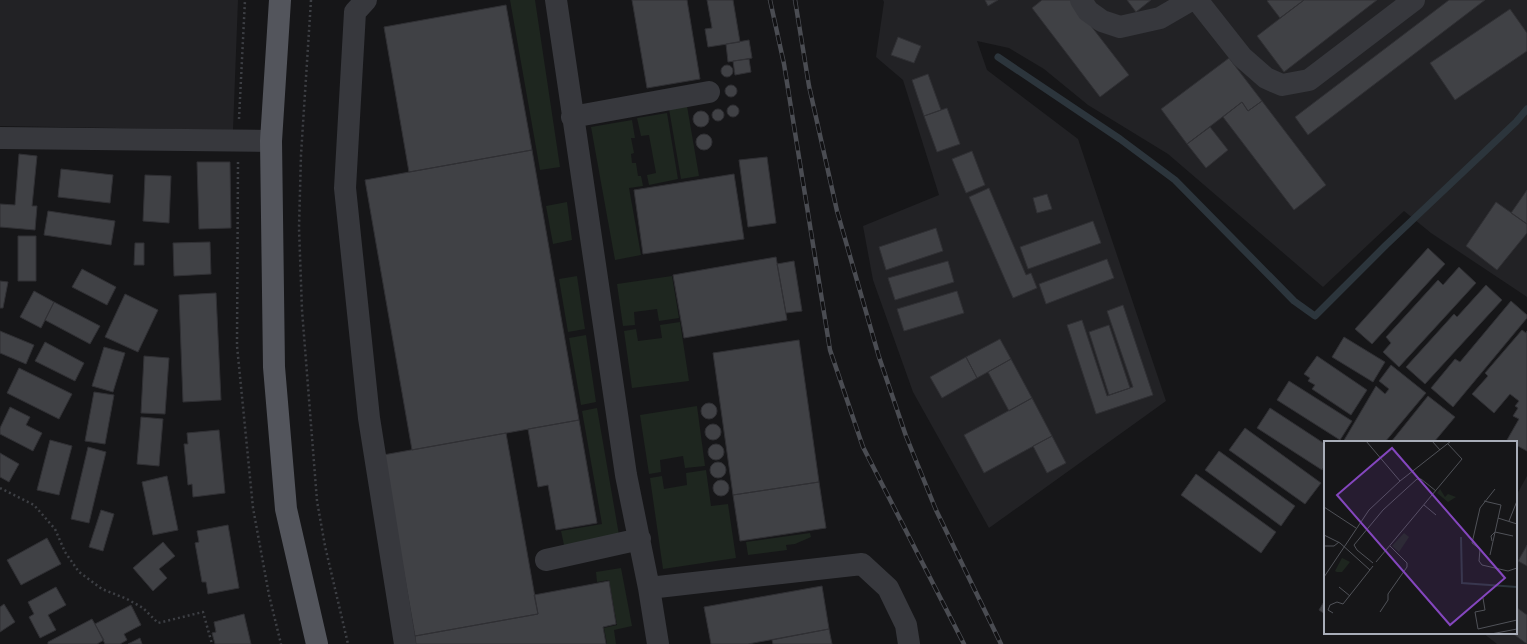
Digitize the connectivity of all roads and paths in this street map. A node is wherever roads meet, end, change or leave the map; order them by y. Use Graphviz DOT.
graph roads {
  1 [pos="245,0"];
  2 [pos="280,0"];
  3 [pos="310,0"];
  4 [pos="366,0"];
  5 [pos="556,0"];
  6 [pos="1081,0"];
  7 [pos="1191,0"];
  8 [pos="1197,0"];
  9 [pos="1414,0"];
  10 [pos="709,92"];
  11 [pos="572,117"];
  12 [pos="0,138"];
  13 [pos="238,141"];
  14 [pos="271,141"];
  15 [pos="0,488"];
  16 [pos="640,539"];
  17 [pos="546,560"];
  18 [pos="649,588"];
  19 [pos="212,644"];
  20 [pos="281,644"];
  21 [pos="317,644"];
  22 [pos="348,644"];
  23 [pos="405,644"];
  24 [pos="658,644"];
  25 [pos="910,644"];
  1 -- 13 [label="path"];
  2 -- 14 [label="main road"];
  3 -- 22 [label="path"];
  4 -- 23 [label="street"];
  5 -- 11 [label="street"];
  6 -- 7 [label="street"];
  8 -- 9 [label="street"];
  10 -- 11 [label="street"];
  11 -- 16 [label="street"];
  12 -- 13 [label="street"];
  13 -- 14 [label="street"];
  13 -- 20 [label="path"];
  14 -- 21 [label="main road"];
  15 -- 19 [label="path"];
  16 -- 17 [label="street"];
  16 -- 18 [label="street"];
  18 -- 24 [label="street"];
  18 -- 25 [label="street"];
}
